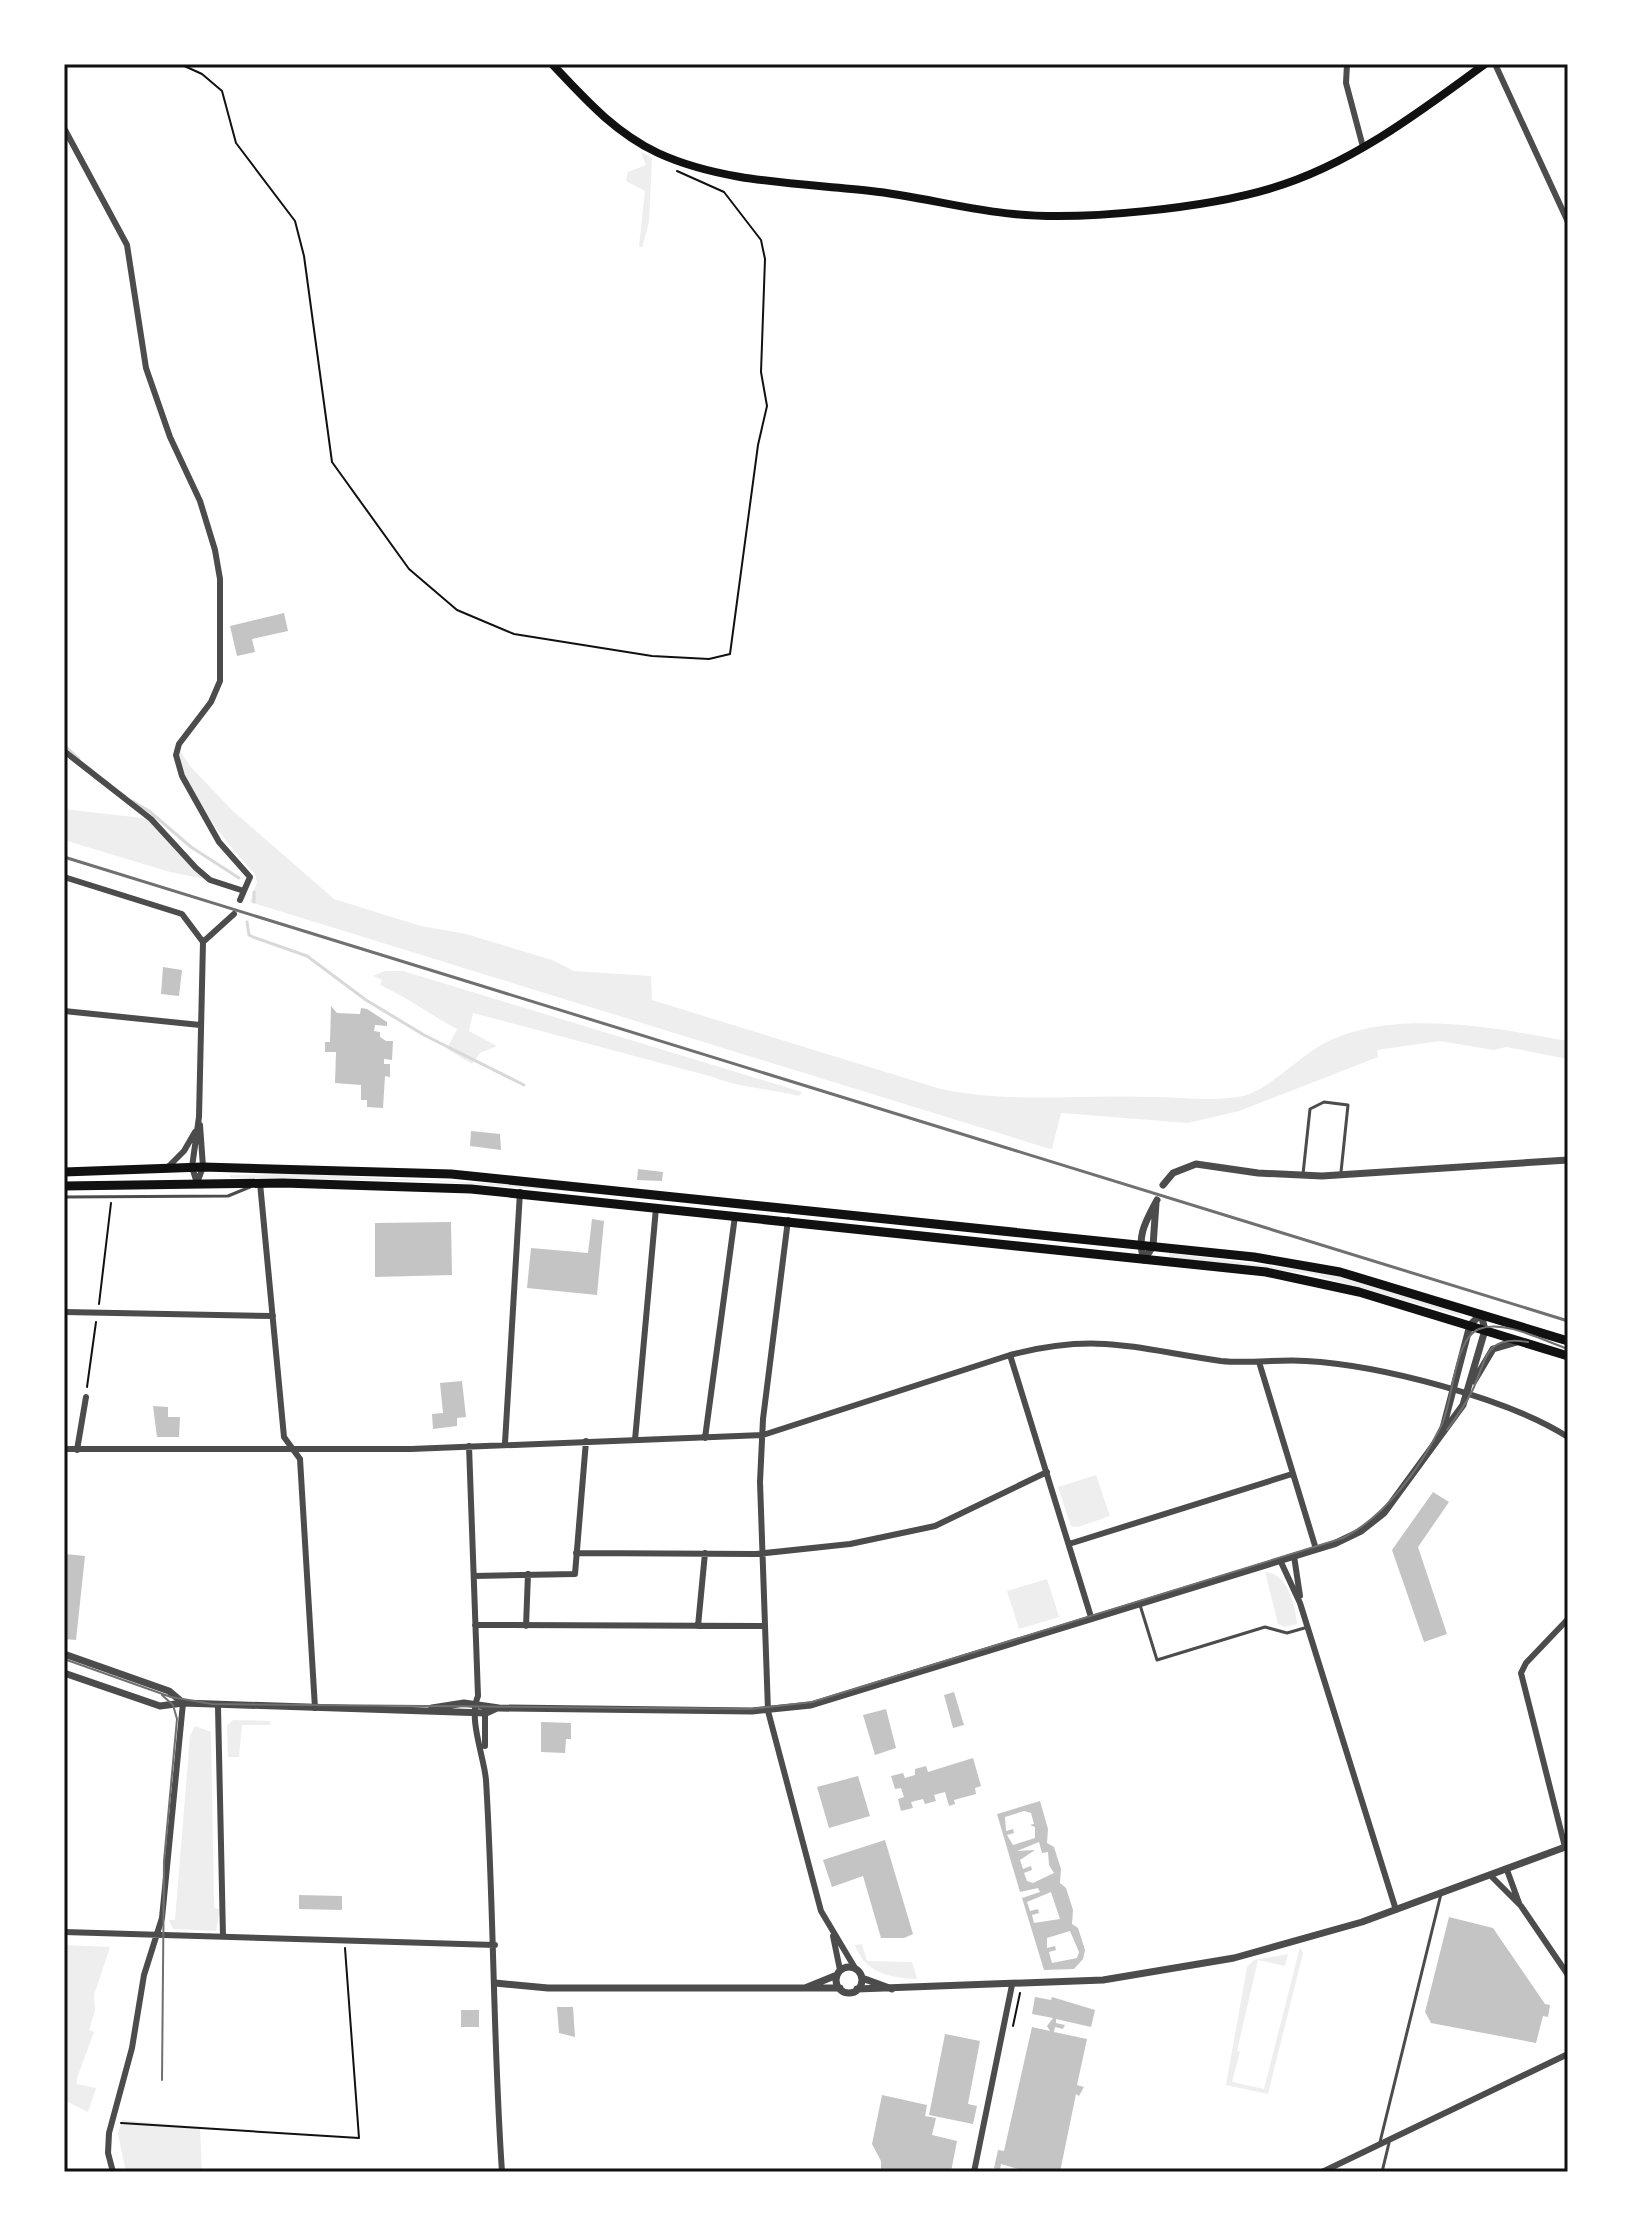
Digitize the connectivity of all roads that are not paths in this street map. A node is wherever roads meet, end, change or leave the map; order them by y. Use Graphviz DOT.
graph roads {
  1 [pos="552,64"];
  2 [pos="1347,64"];
  3 [pos="1485,64"];
  4 [pos="1495,64"];
  5 [pos="64,128"];
  6 [pos="1363,147"];
  7 [pos="1568,222"];
  8 [pos="64,751"];
  9 [pos="64,877"];
  10 [pos="244,891"];
  11 [pos="240,900"];
  12 [pos="234,914"];
  13 [pos="203,942"];
  14 [pos="64,1011"];
  15 [pos="200,1025"];
  16 [pos="199,1117"];
  17 [pos="197,1129"];
  18 [pos="1568,1160"];
  19 [pos="198,1167"];
  20 [pos="166,1169"];
  21 [pos="64,1172"];
  22 [pos="1340,1175"];
  23 [pos="1303,1176"];
  24 [pos="197,1183"];
  25 [pos="260,1183"];
  26 [pos="1163,1185"];
  27 [pos="64,1186"];
  28 [pos="520,1192"];
  29 [pos="64,1197"];
  30 [pos="656,1206"];
  31 [pos="735,1215"];
  32 [pos="788,1220"];
  33 [pos="1139,1245"];
  34 [pos="1153,1246"];
  35 [pos="1144,1260"];
  36 [pos="64,1312"];
  37 [pos="1481,1314"];
  38 [pos="273,1316"];
  39 [pos="1470,1325"];
  40 [pos="1485,1330"];
  41 [pos="1568,1341"];
  42 [pos="1524,1343"];
  43 [pos="1010,1355"];
  44 [pos="1568,1356"];
  45 [pos="1259,1362"];
  46 [pos="1454,1389"];
  47 [pos="1467,1394"];
  48 [pos="86,1397"];
  49 [pos="1442,1432"];
  50 [pos="763,1435"];
  51 [pos="1568,1437"];
  52 [pos="705,1438"];
  53 [pos="635,1440"];
  54 [pos="586,1441"];
  55 [pos="505,1443"];
  56 [pos="469,1446"];
  57 [pos="64,1449"];
  58 [pos="77,1450"];
  59 [pos="293,1450"];
  60 [pos="1047,1472"];
  61 [pos="1292,1474"];
  62 [pos="1069,1544"];
  63 [pos="1316,1549"];
  64 [pos="576,1553"];
  65 [pos="705,1553"];
  66 [pos="760,1554"];
  67 [pos="1294,1556"];
  68 [pos="1280,1560"];
  69 [pos="528,1574"];
  70 [pos="474,1576"];
  71 [pos="1139,1603"];
  72 [pos="1300,1603"];
  73 [pos="1091,1617"];
  74 [pos="1568,1619"];
  75 [pos="475,1625"];
  76 [pos="526,1626"];
  77 [pos="698,1626"];
  78 [pos="762,1626"];
  79 [pos="1308,1627"];
  80 [pos="64,1654"];
  81 [pos="64,1673"];
  82 [pos="479,1701"];
  83 [pos="183,1703"];
  84 [pos="218,1707"];
  85 [pos="315,1708"];
  86 [pos="432,1708"];
  87 [pos="499,1708"];
  88 [pos="768,1711"];
  89 [pos="476,1712"];
  90 [pos="486,1713"];
  91 [pos="484,1754"];
  92 [pos="1567,1847"];
  93 [pos="1507,1870"];
  94 [pos="1491,1876"];
  95 [pos="1441,1894"];
  96 [pos="1521,1906"];
  97 [pos="1396,1910"];
  98 [pos="64,1932"];
  99 [pos="832,1933"];
  100 [pos="157,1934"];
  101 [pos="223,1936"];
  102 [pos="495,1945"];
  103 [pos="855,1968"];
  104 [pos="839,1972"];
  105 [pos="1568,1975"];
  106 [pos="862,1978"];
  107 [pos="495,1983"];
  108 [pos="1012,1985"];
  109 [pos="840,1988"];
  110 [pos="803,1989"];
  111 [pos="857,1989"];
  112 [pos="894,1990"];
  113 [pos="1568,2054"];
  114 [pos="1389,2139"];
  115 [pos="1379,2144"];
  116 [pos="113,2172"];
  117 [pos="502,2172"];
  118 [pos="974,2172"];
  119 [pos="1322,2172"];
  120 [pos="1382,2172"];
  1 -- 6 [label="main road"];
  2 -- 6 [label="street"];
  3 -- 6 [label="main road"];
  4 -- 7 [label="street"];
  5 -- 10 [label="street"];
  8 -- 10 [label="street"];
  9 -- 13 [label="street"];
  10 -- 11 [label="street"];
  12 -- 13 [label="street"];
  13 -- 15 [label="street"];
  14 -- 15 [label="street"];
  15 -- 16 [label="street"];
  16 -- 17 [label="street"];
  16 -- 19 [label="street"];
  17 -- 19 [label="street"];
  17 -- 20 [label="street"];
  18 -- 22 [label="street"];
  19 -- 20 [label="main road"];
  19 -- 24 [label="street"];
  19 -- 33 [label="main road"];
  20 -- 21 [label="main road"];
  22 -- 23 [label="street"];
  22 -- 23 [label="lane"];
  23 -- 26 [label="street"];
  24 -- 25 [label="main road"];
  24 -- 27 [label="main road"];
  25 -- 28 [label="main road"];
  25 -- 29 [label="lane"];
  25 -- 38 [label="street"];
  28 -- 30 [label="main road"];
  28 -- 55 [label="street"];
  30 -- 31 [label="main road"];
  30 -- 53 [label="street"];
  31 -- 32 [label="main road"];
  31 -- 52 [label="street"];
  32 -- 35 [label="main road"];
  32 -- 50 [label="street"];
  33 -- 34 [label="main road"];
  33 -- 34 [label="street"];
  33 -- 35 [label="street"];
  34 -- 35 [label="street"];
  34 -- 37 [label="main road"];
  35 -- 39 [label="main road"];
  36 -- 38 [label="street"];
  37 -- 39 [label="street"];
  37 -- 40 [label="street"];
  37 -- 41 [label="main road"];
  38 -- 59 [label="street"];
  39 -- 40 [label="main road"];
  39 -- 46 [label="street"];
  40 -- 42 [label="main road"];
  40 -- 47 [label="street"];
  42 -- 44 [label="main road"];
  42 -- 47 [label="street"];
  43 -- 45 [label="street"];
  43 -- 50 [label="street"];
  43 -- 60 [label="street"];
  45 -- 46 [label="street"];
  45 -- 61 [label="street"];
  46 -- 47 [label="street"];
  46 -- 49 [label="street"];
  47 -- 49 [label="street"];
  47 -- 51 [label="street"];
  48 -- 58 [label="street"];
  49 -- 63 [label="street"];
  50 -- 52 [label="street"];
  50 -- 66 [label="street"];
  52 -- 53 [label="street"];
  53 -- 54 [label="street"];
  54 -- 55 [label="street"];
  54 -- 64 [label="street"];
  55 -- 56 [label="street"];
  56 -- 59 [label="street"];
  56 -- 70 [label="street"];
  57 -- 58 [label="street"];
  58 -- 59 [label="street"];
  59 -- 85 [label="street"];
  60 -- 62 [label="street"];
  60 -- 66 [label="street"];
  61 -- 62 [label="street"];
  61 -- 63 [label="street"];
  62 -- 73 [label="street"];
  63 -- 67 [label="street"];
  64 -- 65 [label="street"];
  64 -- 69 [label="street"];
  65 -- 66 [label="street"];
  65 -- 77 [label="street"];
  66 -- 78 [label="street"];
  67 -- 68 [label="street"];
  67 -- 72 [label="street"];
  68 -- 71 [label="street"];
  68 -- 72 [label="street"];
  69 -- 70 [label="street"];
  69 -- 76 [label="street"];
  70 -- 75 [label="street"];
  71 -- 73 [label="street"];
  71 -- 79 [label="lane"];
  72 -- 79 [label="street"];
  73 -- 88 [label="street"];
  74 -- 92 [label="street"];
  75 -- 76 [label="street"];
  75 -- 82 [label="street"];
  76 -- 77 [label="street"];
  77 -- 78 [label="street"];
  78 -- 88 [label="street"];
  79 -- 97 [label="street"];
  80 -- 83 [label="street"];
  81 -- 83 [label="street"];
  82 -- 86 [label="street"];
  82 -- 87 [label="street"];
  82 -- 89 [label="street"];
  82 -- 90 [label="street"];
  83 -- 84 [label="street"];
  83 -- 100 [label="street"];
  84 -- 85 [label="street"];
  84 -- 101 [label="street"];
  85 -- 86 [label="street"];
  86 -- 89 [label="street"];
  87 -- 88 [label="street"];
  87 -- 90 [label="street"];
  88 -- 99 [label="street"];
  89 -- 90 [label="street"];
  89 -- 91 [label="street"];
  90 -- 91 [label="street"];
  91 -- 102 [label="street"];
  92 -- 93 [label="street"];
  93 -- 94 [label="street"];
  93 -- 96 [label="street"];
  94 -- 95 [label="street"];
  94 -- 96 [label="street"];
  95 -- 97 [label="street"];
  95 -- 115 [label="lane"];
  96 -- 105 [label="street"];
  97 -- 108 [label="street"];
  98 -- 100 [label="street"];
  99 -- 103 [label="street"];
  99 -- 104 [label="street"];
  100 -- 101 [label="street"];
  100 -- 116 [label="street"];
  101 -- 102 [label="street"];
  102 -- 107 [label="street"];
  103 -- 104 [label="street"];
  103 -- 106 [label="street"];
  104 -- 109 [label="street"];
  104 -- 110 [label="street"];
  106 -- 111 [label="street"];
  106 -- 112 [label="street"];
  107 -- 110 [label="street"];
  107 -- 117 [label="street"];
  108 -- 112 [label="street"];
  108 -- 118 [label="street"];
  109 -- 110 [label="street"];
  109 -- 111 [label="street"];
  111 -- 112 [label="street"];
  113 -- 114 [label="street"];
  114 -- 115 [label="street"];
  114 -- 120 [label="lane"];
  115 -- 119 [label="street"];
}
